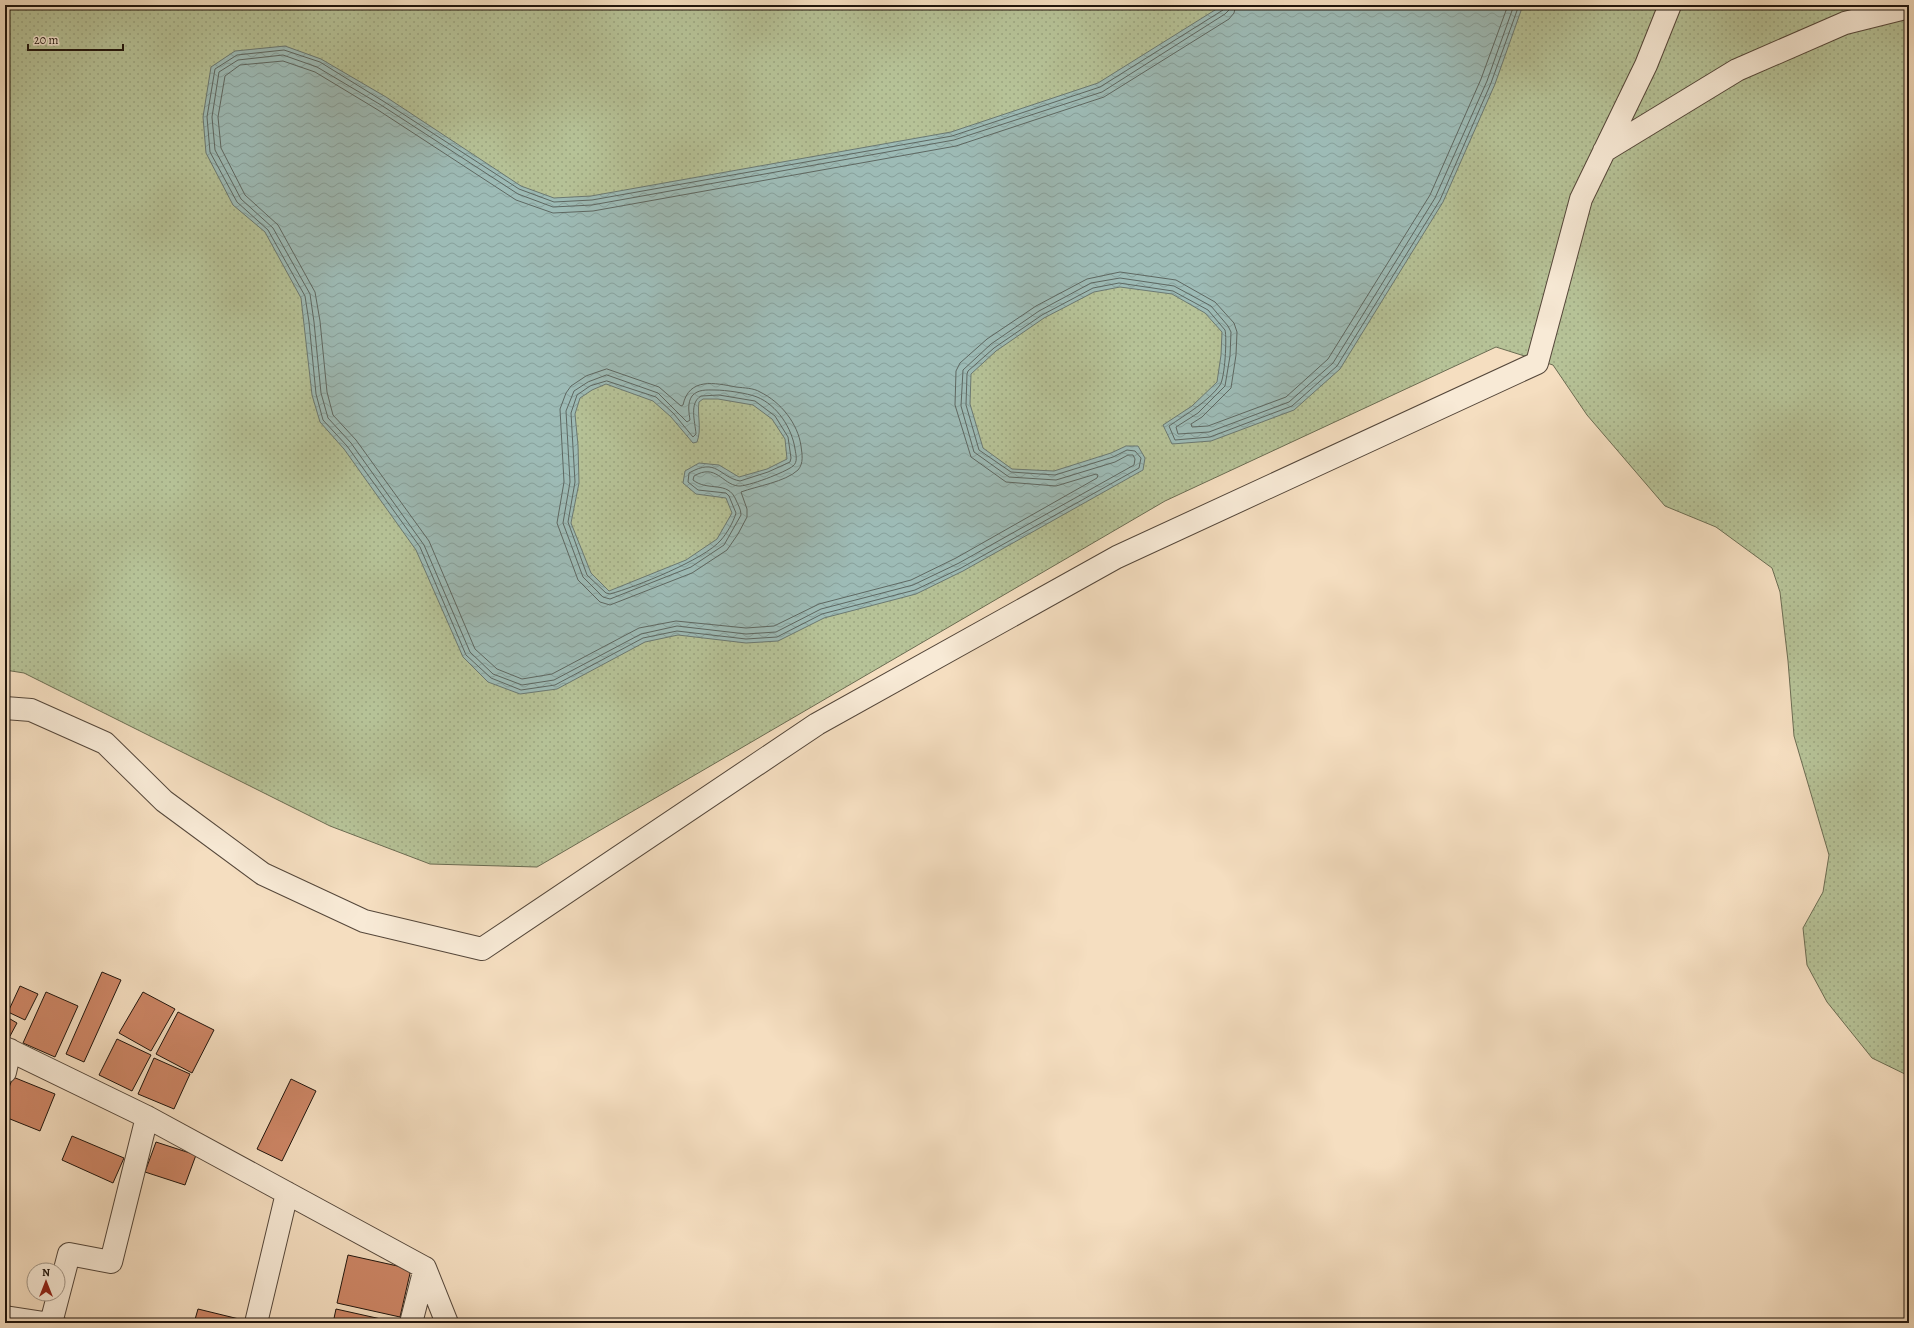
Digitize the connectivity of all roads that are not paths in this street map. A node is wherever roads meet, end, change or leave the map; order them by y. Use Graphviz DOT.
graph roads {
  1 [pos="1670,5"];
  2 [pos="1909,7"];
  3 [pos="1604,151"];
  4 [pos="5,708"];
  5 [pos="8,1049"];
  6 [pos="5,1072"];
  7 [pos="147,1117"];
  8 [pos="287,1193"];
  9 [pos="426,1268"];
  10 [pos="5,1317"];
  11 [pos="44,1323"];
  12 [pos="51,1323"];
  13 [pos="256,1323"];
  14 [pos="411,1323"];
  15 [pos="447,1323"];
  1 -- 3 [label="street"];
  2 -- 3 [label="street"];
  3 -- 4 [label="street"];
  5 -- 6 [label="street"];
  5 -- 7 [label="street"];
  7 -- 8 [label="street"];
  7 -- 12 [label="street"];
  8 -- 9 [label="street"];
  8 -- 13 [label="street"];
  9 -- 14 [label="street"];
  9 -- 15 [label="street"];
  10 -- 11 [label="street"];
}
